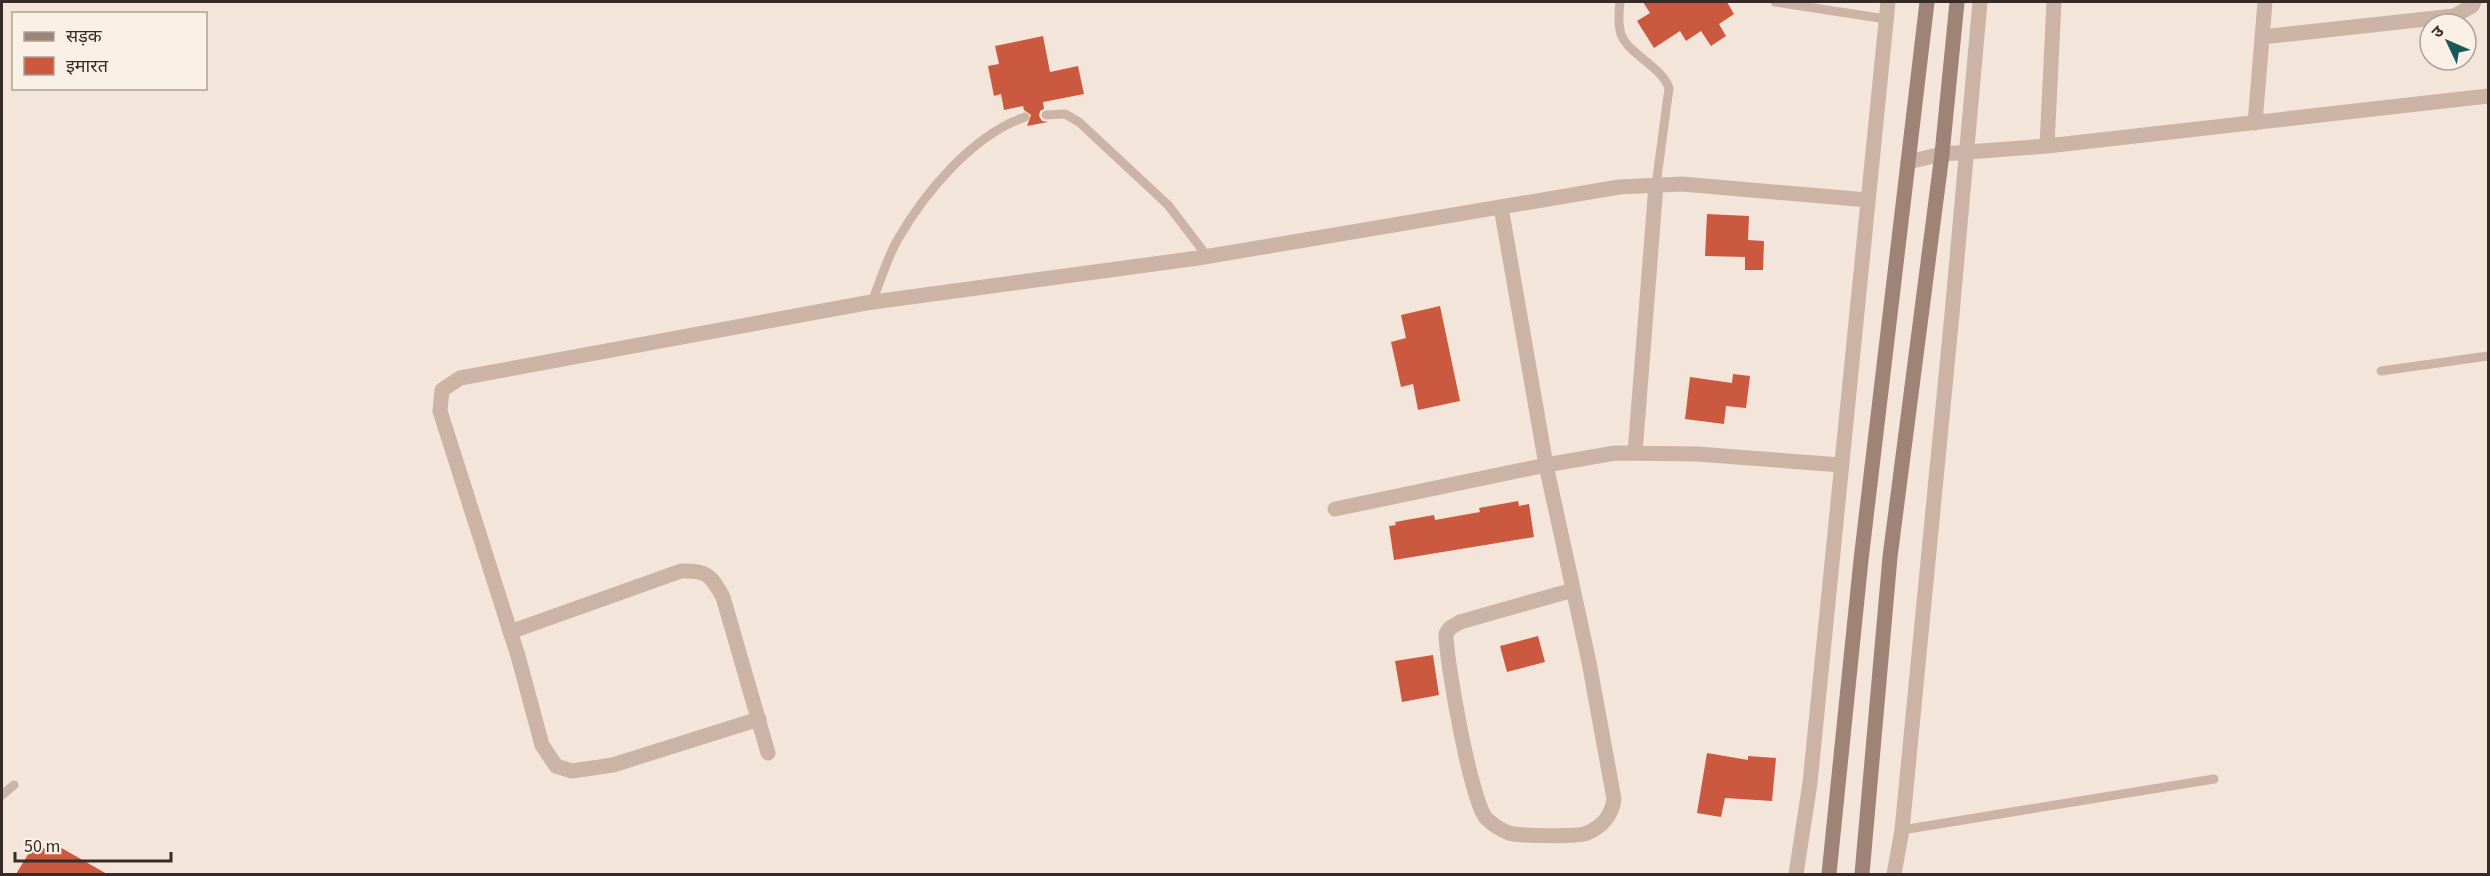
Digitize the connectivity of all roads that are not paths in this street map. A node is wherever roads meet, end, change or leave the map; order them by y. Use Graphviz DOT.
graph roads {
  1 [pos="1620,2"];
  2 [pos="1776,2"];
  3 [pos="1888,2"];
  4 [pos="1927,2"];
  5 [pos="1957,2"];
  6 [pos="1980,2"];
  7 [pos="2054,2"];
  8 [pos="2265,2"];
  9 [pos="2474,2"];
  10 [pos="1886,19"];
  11 [pos="2262,37"];
  12 [pos="2488,96"];
  13 [pos="1046,115"];
  14 [pos="1025,117"];
  15 [pos="2255,123"];
  16 [pos="2047,146"];
  17 [pos="1965,152"];
  18 [pos="1942,154"];
  19 [pos="1908,162"];
  20 [pos="1656,185"];
  21 [pos="1868,200"];
  22 [pos="1501,207"];
  23 [pos="1207,256"];
  24 [pos="872,303"];
  25 [pos="2488,356"];
  26 [pos="2381,371"];
  27 [pos="1635,453"];
  28 [pos="1546,465"];
  29 [pos="1841,465"];
  30 [pos="1335,509"];
  31 [pos="1573,590"];
  32 [pos="510,632"];
  33 [pos="759,720"];
  34 [pos="768,753"];
  35 [pos="2214,779"];
  36 [pos="14,785"];
  37 [pos="2,795"];
  38 [pos="1902,830"];
  39 [pos="1796,874"];
  40 [pos="1829,874"];
  41 [pos="1862,874"];
  42 [pos="1894,874"];
  1 -- 20 [label="lane"];
  2 -- 10 [label="lane"];
  3 -- 10 [label="street"];
  4 -- 19 [label="street"];
  5 -- 18 [label="street"];
  6 -- 17 [label="street"];
  7 -- 16 [label="street"];
  8 -- 11 [label="street"];
  9 -- 11 [label="street"];
  10 -- 21 [label="street"];
  11 -- 15 [label="street"];
  12 -- 15 [label="street"];
  13 -- 23 [label="lane"];
  14 -- 24 [label="lane"];
  15 -- 16 [label="street"];
  16 -- 17 [label="street"];
  17 -- 18 [label="street"];
  17 -- 38 [label="street"];
  18 -- 19 [label="street"];
  18 -- 41 [label="street"];
  19 -- 40 [label="street"];
  20 -- 21 [label="street"];
  20 -- 22 [label="street"];
  20 -- 27 [label="street"];
  21 -- 29 [label="street"];
  22 -- 23 [label="street"];
  22 -- 28 [label="street"];
  23 -- 24 [label="street"];
  24 -- 32 [label="street"];
  25 -- 26 [label="lane"];
  27 -- 28 [label="street"];
  27 -- 29 [label="street"];
  28 -- 30 [label="street"];
  28 -- 31 [label="street"];
  29 -- 39 [label="street"];
  31 -- 31 [label="street"];
  32 -- 33 [label="street"];
  32 -- 33 [label="street"];
  33 -- 34 [label="street"];
  35 -- 38 [label="lane"];
  36 -- 37 [label="lane"];
  38 -- 42 [label="street"];
}
